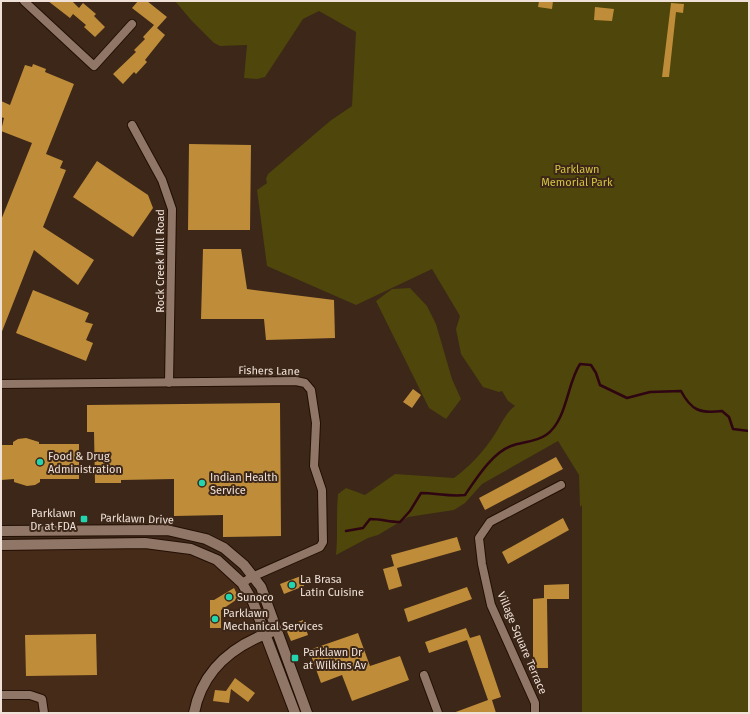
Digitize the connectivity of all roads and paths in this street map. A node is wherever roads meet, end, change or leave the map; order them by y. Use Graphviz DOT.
graph roads {
  1 [pos="24,1"];
  2 [pos="132,24"];
  3 [pos="132,125"];
  4 [pos="169,383"];
  5 [pos="1,384"];
  6 [pos="561,485"];
  7 [pos="1,531"];
  8 [pos="1,545"];
  9 [pos="254,576"];
  10 [pos="242,583"];
  11 [pos="277,629"];
  12 [pos="265,634"];
  13 [pos="424,675"];
  14 [pos="1,695"];
  15 [pos="44,713"];
  16 [pos="194,713"];
  17 [pos="295,713"];
  18 [pos="307,713"];
  19 [pos="438,713"];
  20 [pos="535,713"];
  1 -- 2 [label="street"];
  3 -- 4 [label="street, Rock Creek Mill Road"];
  4 -- 5 [label="street, Fishers Lane"];
  4 -- 9 [label="street, Fishers Lane"];
  6 -- 20 [label="street, Village Square Terrace"];
  7 -- 9 [label="main road, Parklawn Drive"];
  8 -- 10 [label="main road"];
  9 -- 10 [label="street, Fishers Lane"];
  9 -- 11 [label="main road, Parklawn Drive"];
  10 -- 12 [label="main road"];
  11 -- 12 [label="main road"];
  11 -- 18 [label="main road, Parklawn Drive"];
  12 -- 16 [label="main road"];
  12 -- 17 [label="main road"];
  13 -- 19 [label="street"];
  14 -- 15 [label="street"];
}
